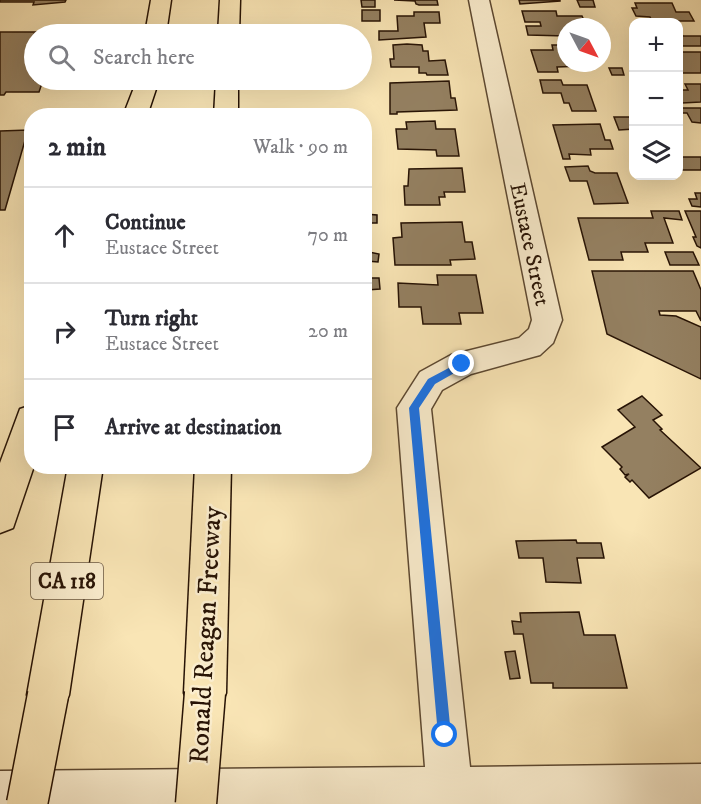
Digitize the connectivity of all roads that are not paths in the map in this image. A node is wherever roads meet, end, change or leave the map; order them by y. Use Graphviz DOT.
graph roads {
  1 [pos="161,0"];
  2 [pos="230,0"];
  3 [pos="479,0"];
  4 [pos="157,24"];
  5 [pos="229,24"];
  6 [pos="145,90"];
  7 [pos="148,90"];
  8 [pos="227,90"];
  9 [pos="138,108"];
  10 [pos="145,108"];
  11 [pos="226,108"];
  12 [pos="24,442"];
  13 [pos="85,474"];
  14 [pos="213,474"];
  15 [pos="0,516"];
  16 [pos="701,787"];
  17 [pos="0,794"];
  18 [pos="451,797"];
  19 [pos="27,804"];
  20 [pos="196,804"];
  1 -- 4 [label="highway"];
  2 -- 5 [label="highway"];
  3 -- 18 [label="street, Eustace Street"];
  6 -- 9 [label="highway"];
  7 -- 10 [label="highway"];
  8 -- 11 [label="highway"];
  12 -- 15 [label="highway"];
  13 -- 19 [label="highway, CA 118, bridge"];
  14 -- 20 [label="highway, Ronald Reagan Freeway, bridge"];
  16 -- 18 [label="street"];
  17 -- 18 [label="street"];
}
